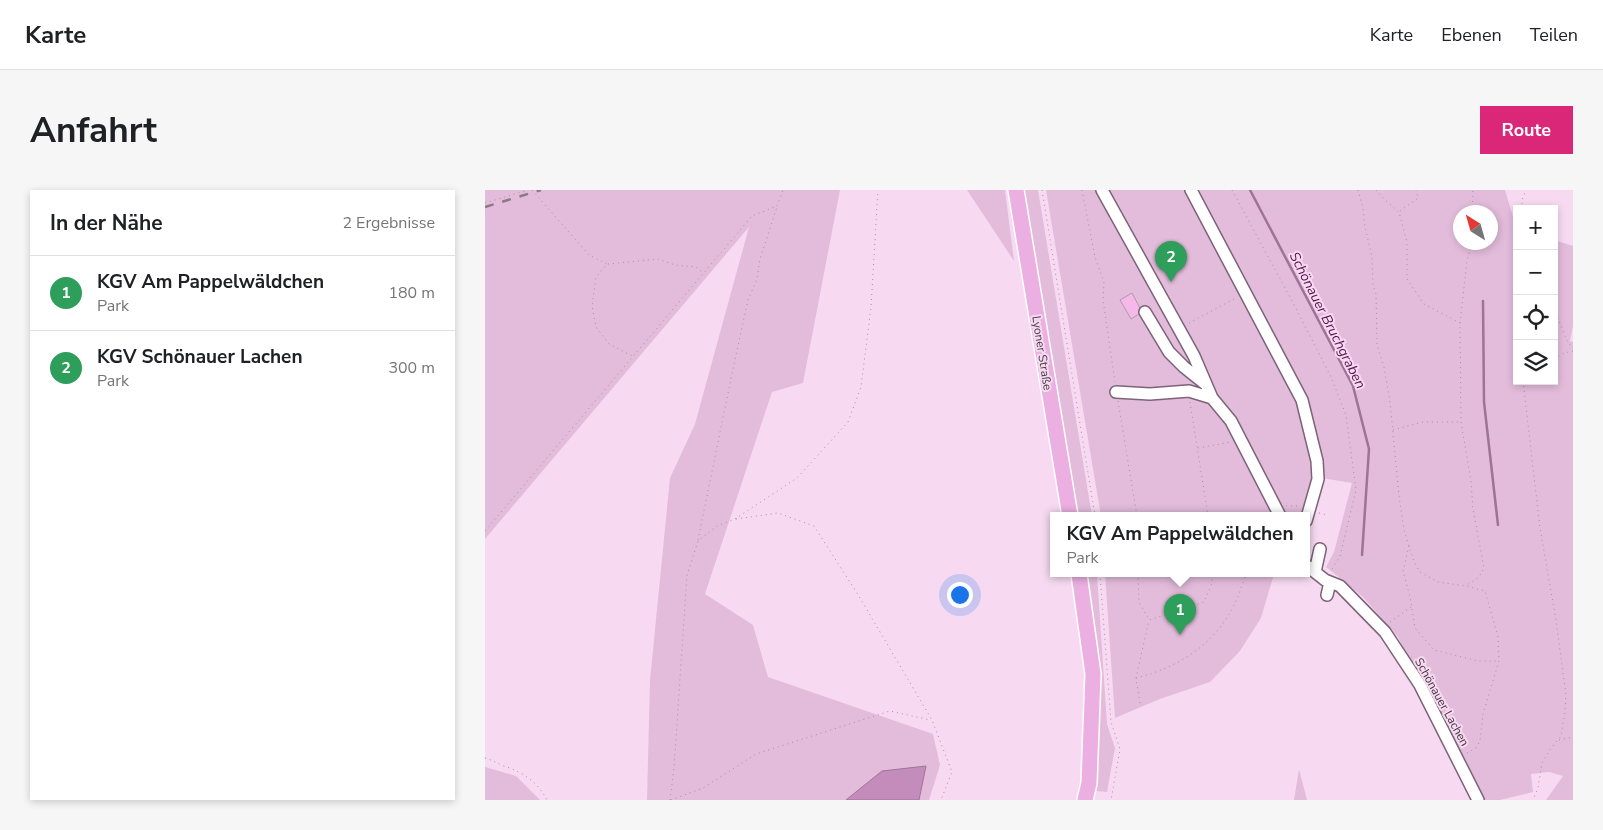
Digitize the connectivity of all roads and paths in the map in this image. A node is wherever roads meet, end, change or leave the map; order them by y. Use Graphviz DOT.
graph roads {
  1 [pos="528,190"];
  2 [pos="532,190"];
  3 [pos="783,190"];
  4 [pos="878,190"];
  5 [pos="1016,190"];
  6 [pos="1042,190"];
  7 [pos="1082,190"];
  8 [pos="1102,190"];
  9 [pos="1191,190"];
  10 [pos="1232,190"];
  11 [pos="1358,190"];
  12 [pos="1376,190"];
  13 [pos="1416,190"];
  14 [pos="1473,190"];
  15 [pos="1527,190"];
  16 [pos="485,203"];
  17 [pos="1472,205"];
  18 [pos="1522,205"];
  19 [pos="777,206"];
  20 [pos="1399,212"];
  21 [pos="1470,250"];
  22 [pos="607,264"];
  23 [pos="703,274"];
  24 [pos="1246,293"];
  25 [pos="1145,312"];
  26 [pos="1558,318"];
  27 [pos="1460,323"];
  28 [pos="1186,324"];
  29 [pos="1573,348"];
  30 [pos="1573,352"];
  31 [pos="633,357"];
  32 [pos="1558,357"];
  33 [pos="1205,384"];
  34 [pos="1523,387"];
  35 [pos="1189,391"];
  36 [pos="1116,392"];
  37 [pos="1212,398"];
  38 [pos="1461,422"];
  39 [pos="1393,430"];
  40 [pos="1241,440"];
  41 [pos="1197,449"];
  42 [pos="1069,512"];
  43 [pos="1094,512"];
  44 [pos="1136,512"];
  45 [pos="1208,512"];
  46 [pos="1278,512"];
  47 [pos="1309,512"];
  48 [pos="735,519"];
  49 [pos="485,532"];
  50 [pos="698,541"];
  51 [pos="1409,545"];
  52 [pos="1320,549"];
  53 [pos="1311,568"];
  54 [pos="1079,577"];
  55 [pos="1100,577"];
  56 [pos="1139,577"];
  57 [pos="1212,577"];
  58 [pos="1245,577"];
  59 [pos="1327,581"];
  60 [pos="1466,586"];
  61 [pos="1327,595"];
  62 [pos="1411,607"];
  63 [pos="1149,620"];
  64 [pos="1382,628"];
  65 [pos="1499,661"];
  66 [pos="1136,678"];
  67 [pos="1140,702"];
  68 [pos="932,720"];
  69 [pos="1573,737"];
  70 [pos="1558,740"];
  71 [pos="485,758"];
  72 [pos="1458,760"];
  73 [pos="547,800"];
  74 [pos="670,800"];
  75 [pos="941,800"];
  76 [pos="1085,800"];
  77 [pos="1111,800"];
  78 [pos="1478,800"];
  79 [pos="1533,800"];
  1 -- 16 [label="path"];
  2 -- 22 [label="path"];
  3 -- 19 [label="path"];
  4 -- 48 [label="path"];
  5 -- 42 [label="main road, Lyoner Straße"];
  6 -- 43 [label="path"];
  7 -- 36 [label="path"];
  8 -- 33 [label="lane"];
  9 -- 24 [label="lane"];
  10 -- 59 [label="path"];
  11 -- 39 [label="path"];
  12 -- 20 [label="path"];
  13 -- 20 [label="path"];
  14 -- 17 [label="path"];
  15 -- 18 [label="path"];
  19 -- 23 [label="path"];
  19 -- 50 [label="path"];
  20 -- 27 [label="path"];
  21 -- 27 [label="path"];
  22 -- 23 [label="path"];
  22 -- 31 [label="path"];
  23 -- 31 [label="path"];
  24 -- 28 [label="path"];
  24 -- 47 [label="lane"];
  25 -- 33 [label="lane"];
  26 -- 29 [label="path"];
  27 -- 38 [label="path"];
  30 -- 32 [label="path"];
  31 -- 49 [label="path"];
  33 -- 37 [label="lane"];
  34 -- 70 [label="path"];
  35 -- 36 [label="lane"];
  35 -- 37 [label="lane"];
  35 -- 41 [label="path"];
  36 -- 44 [label="path"];
  37 -- 40 [label="lane"];
  38 -- 39 [label="path"];
  38 -- 60 [label="path"];
  39 -- 51 [label="path"];
  40 -- 41 [label="path"];
  40 -- 46 [label="lane"];
  41 -- 45 [label="path"];
  48 -- 50 [label="path"];
  48 -- 68 [label="path"];
  50 -- 74 [label="path"];
  51 -- 60 [label="path"];
  51 -- 62 [label="path"];
  52 -- 53 [label="lane"];
  53 -- 59 [label="lane, Schönauer Lachen"];
  54 -- 76 [label="main road"];
  55 -- 77 [label="path"];
  56 -- 63 [label="path"];
  57 -- 63 [label="path"];
  58 -- 66 [label="path"];
  59 -- 61 [label="lane"];
  59 -- 64 [label="lane, Schönauer Lachen"];
  60 -- 65 [label="path"];
  62 -- 64 [label="path"];
  62 -- 65 [label="path"];
  63 -- 66 [label="path"];
  64 -- 72 [label="lane, Schönauer Lachen"];
  65 -- 72 [label="path"];
  66 -- 67 [label="path"];
  68 -- 74 [label="path"];
  68 -- 75 [label="path"];
  69 -- 70 [label="path"];
  70 -- 79 [label="path"];
  71 -- 73 [label="path"];
  72 -- 78 [label="lane, Schönauer Lachen"];
}
